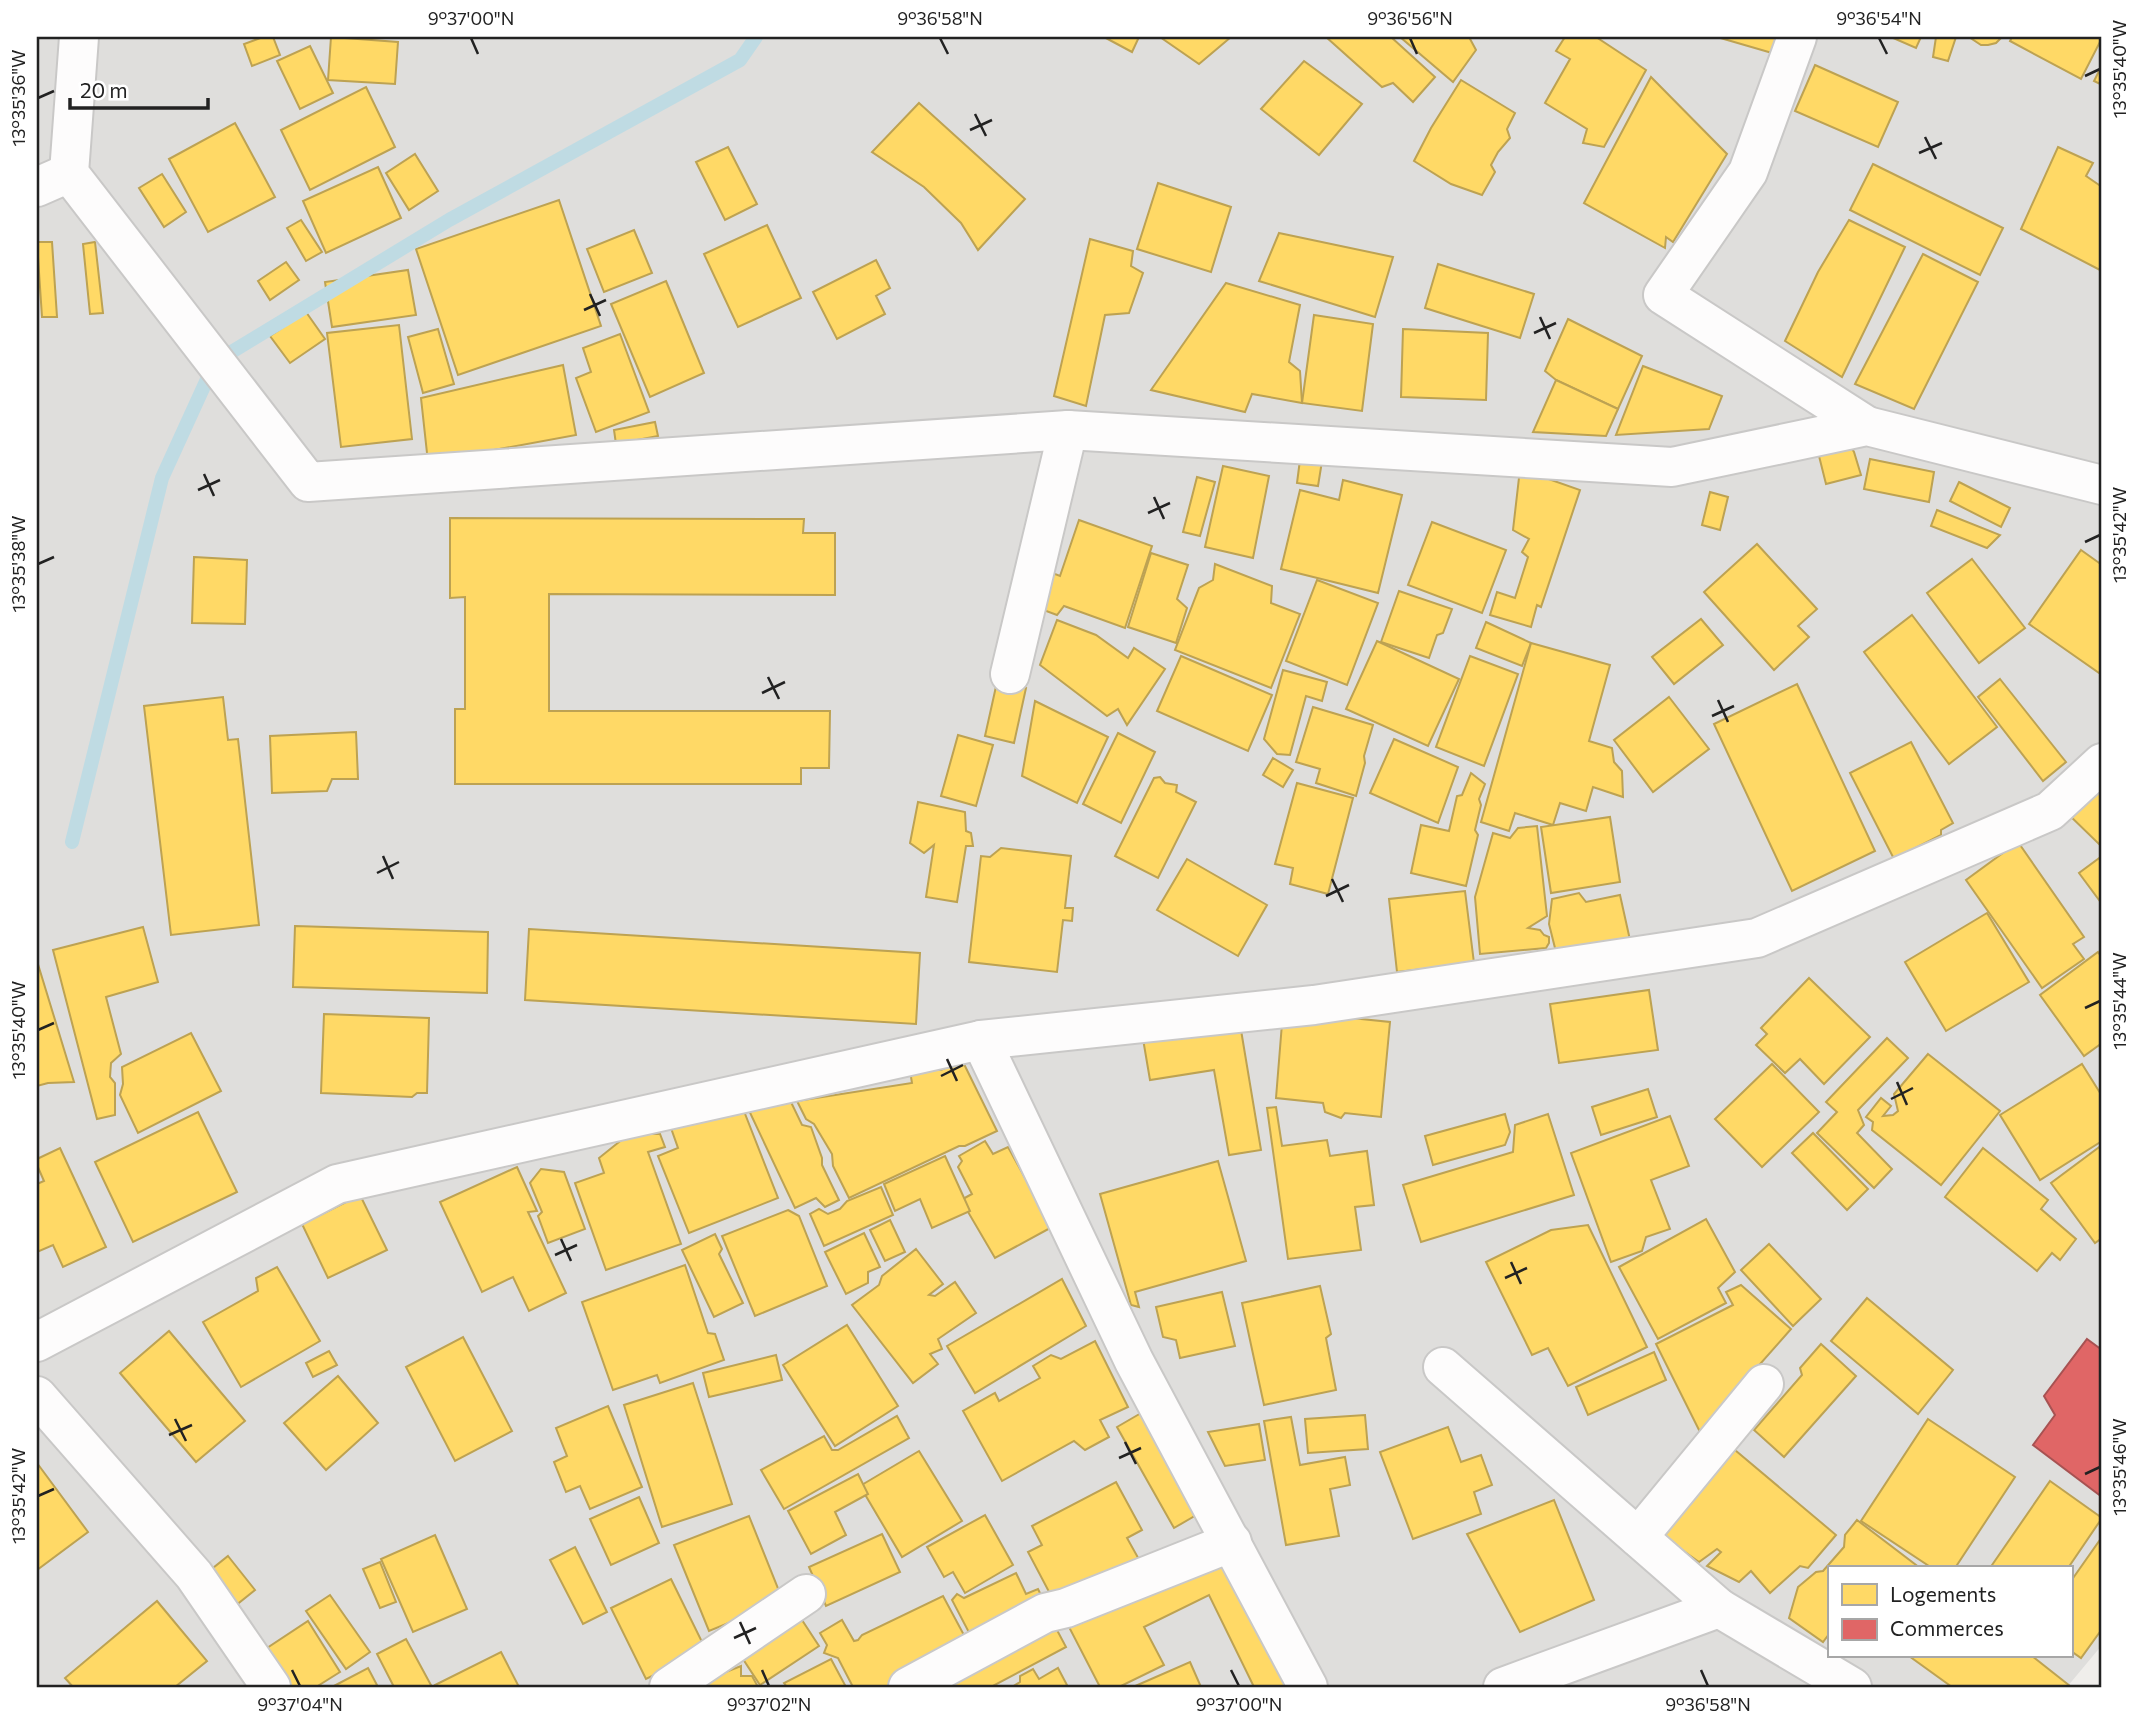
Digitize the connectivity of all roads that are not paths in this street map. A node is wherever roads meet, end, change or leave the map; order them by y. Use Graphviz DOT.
graph roads {
  1 [pos="79,37"];
  2 [pos="1797,37"];
  3 [pos="53,180"];
  4 [pos="1867,426"];
  5 [pos="1068,430"];
  6 [pos="2102,485"];
  7 [pos="1010,674"];
  8 [pos="2102,763"];
  9 [pos="981,1040"];
  10 [pos="37,1342"];
  11 [pos="1443,1367"];
  12 [pos="1764,1384"];
  13 [pos="37,1396"];
  14 [pos="1638,1537"];
  15 [pos="1232,1542"];
  16 [pos="806,1594"];
  17 [pos="1719,1608"];
  18 [pos="271,1687"];
  19 [pos="669,1687"];
  20 [pos="908,1687"];
  21 [pos="1308,1687"];
  22 [pos="1503,1687"];
  23 [pos="1852,1687"];
  1 -- 3 [label="street"];
  2 -- 4 [label="street"];
  3 -- 5 [label="street"];
  4 -- 5 [label="street"];
  4 -- 6 [label="street"];
  5 -- 7 [label="street"];
  8 -- 9 [label="street"];
  9 -- 10 [label="street"];
  9 -- 15 [label="street"];
  11 -- 14 [label="street"];
  12 -- 14 [label="street"];
  13 -- 18 [label="street"];
  14 -- 17 [label="street"];
  15 -- 20 [label="street"];
  15 -- 21 [label="street"];
  16 -- 19 [label="street"];
  17 -- 22 [label="street"];
  17 -- 23 [label="street"];
}
